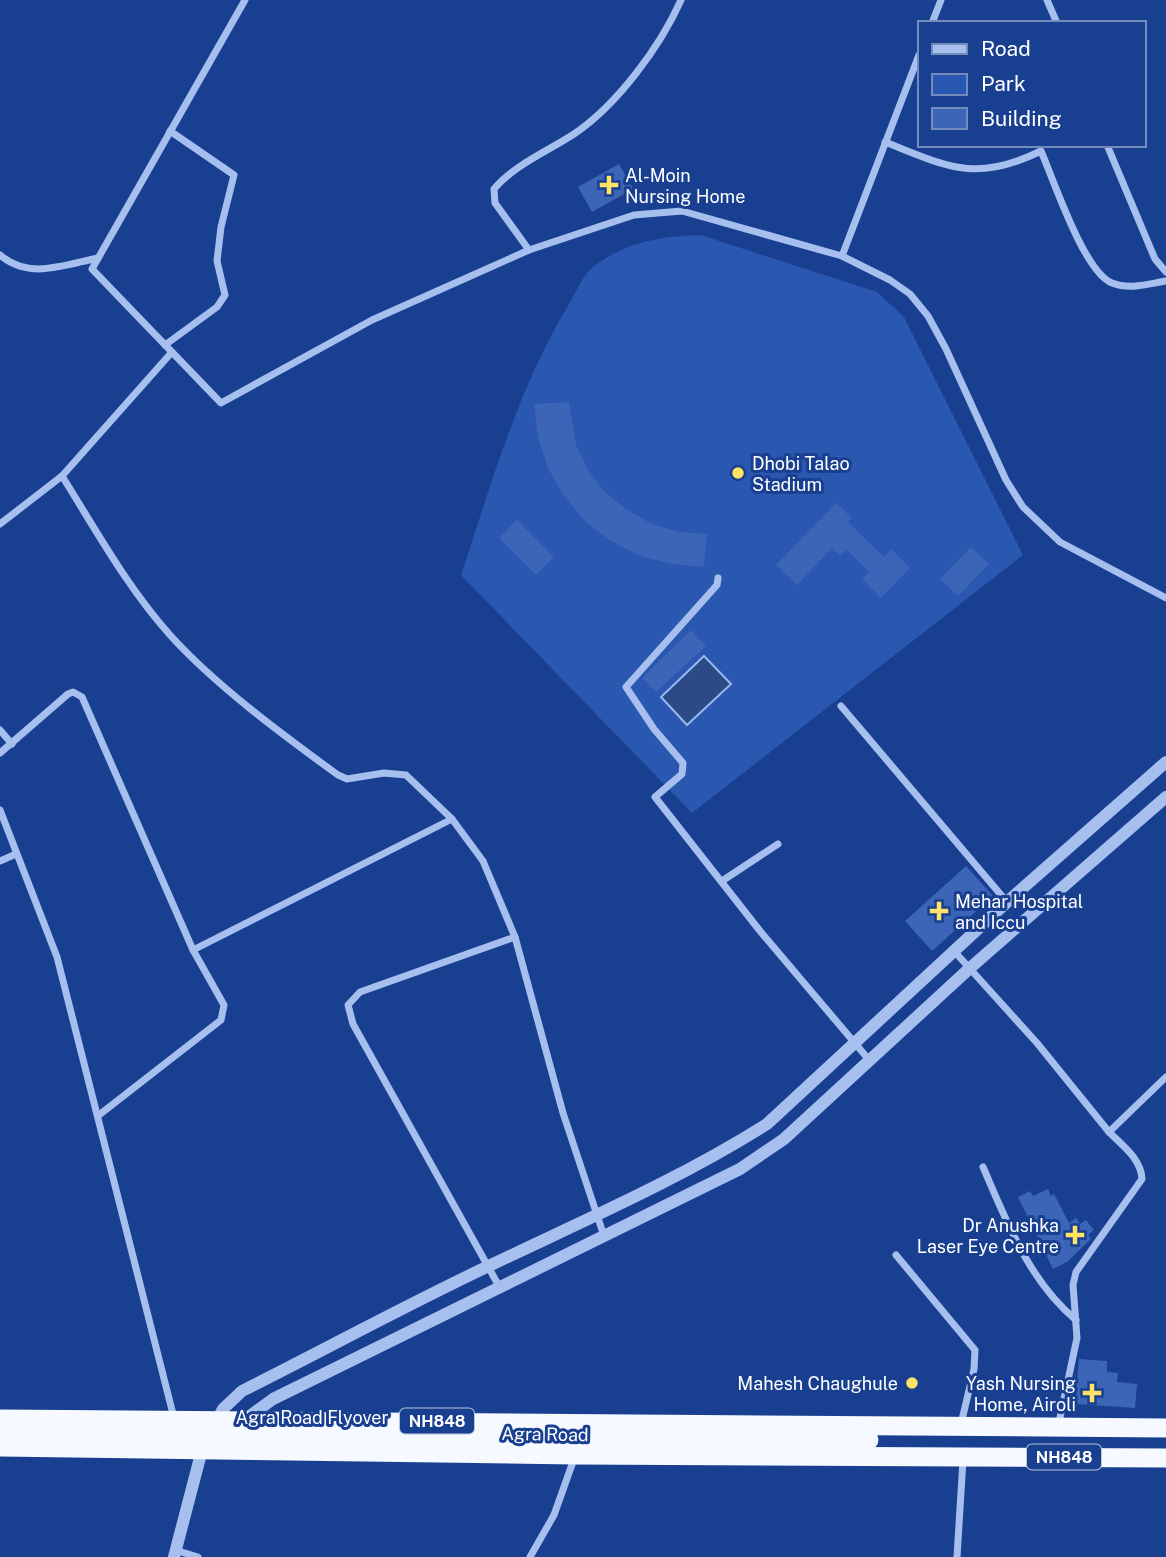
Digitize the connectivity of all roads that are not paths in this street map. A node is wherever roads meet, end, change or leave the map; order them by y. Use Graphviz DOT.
graph roads {
  1 [pos="245,0"];
  2 [pos="681,0"];
  3 [pos="941,0"];
  4 [pos="1047,0"];
  5 [pos="933,21"];
  6 [pos="1056,21"];
  7 [pos="918,58"];
  8 [pos="170,131"];
  9 [pos="885,142"];
  10 [pos="1108,147"];
  11 [pos="529,250"];
  12 [pos="0,255"];
  13 [pos="842,256"];
  14 [pos="98,258"];
  15 [pos="1166,272"];
  16 [pos="1166,281"];
  17 [pos="165,345"];
  18 [pos="172,352"];
  19 [pos="62,476"];
  20 [pos="0,524"];
  21 [pos="718,578"];
  22 [pos="1166,598"];
  23 [pos="841,706"];
  24 [pos="0,730"];
  25 [pos="12,744"];
  26 [pos="0,753"];
  27 [pos="1166,762"];
  28 [pos="1166,797"];
  29 [pos="0,810"];
  30 [pos="452,819"];
  31 [pos="778,844"];
  32 [pos="16,855"];
  33 [pos="0,861"];
  34 [pos="722,881"];
  35 [pos="1007,902"];
  36 [pos="515,937"];
  37 [pos="194,950"];
  38 [pos="954,951"];
  39 [pos="971,968"];
  40 [pos="855,1045"];
  41 [pos="870,1061"];
  42 [pos="1166,1077"];
  43 [pos="99,1115"];
  44 [pos="1109,1132"];
  45 [pos="983,1167"];
  46 [pos="597,1216"];
  47 [pos="604,1236"];
  48 [pos="896,1255"];
  49 [pos="490,1266"];
  50 [pos="500,1288"];
  51 [pos="1077,1321"];
  52 [pos="0,1419"];
  53 [pos="175,1419"];
  54 [pos="218,1419"];
  55 [pos="245,1419"];
  56 [pos="961,1425"];
  57 [pos="906,1427"];
  58 [pos="1058,1427"];
  59 [pos="1166,1428"];
  60 [pos="0,1435"];
  61 [pos="872,1440"];
  62 [pos="0,1447"];
  63 [pos="192,1450"];
  64 [pos="223,1450"];
  65 [pos="576,1455"];
  66 [pos="905,1456"];
  67 [pos="963,1456"];
  68 [pos="1166,1458"];
  69 [pos="174,1553"];
  70 [pos="198,1557"];
  71 [pos="530,1557"];
  72 [pos="957,1557"];
  1 -- 8 [label="street"];
  2 -- 11 [label="street"];
  3 -- 5 [label="street"];
  4 -- 6 [label="street"];
  7 -- 9 [label="street"];
  8 -- 14 [label="street"];
  8 -- 17 [label="street"];
  9 -- 13 [label="street"];
  9 -- 16 [label="street"];
  10 -- 15 [label="street"];
  11 -- 13 [label="street"];
  11 -- 18 [label="street"];
  12 -- 14 [label="street"];
  13 -- 22 [label="street"];
  14 -- 17 [label="street"];
  17 -- 18 [label="street"];
  18 -- 19 [label="street"];
  19 -- 20 [label="street"];
  19 -- 30 [label="street"];
  21 -- 34 [label="street"];
  23 -- 35 [label="street"];
  24 -- 25 [label="street"];
  25 -- 26 [label="street"];
  25 -- 37 [label="street"];
  27 -- 35 [label="street"];
  28 -- 39 [label="street"];
  29 -- 32 [label="street"];
  30 -- 36 [label="street"];
  30 -- 37 [label="street"];
  31 -- 34 [label="street"];
  32 -- 33 [label="street"];
  32 -- 43 [label="street"];
  34 -- 40 [label="street"];
  35 -- 38 [label="street"];
  36 -- 46 [label="street"];
  36 -- 49 [label="street"];
  37 -- 43 [label="street"];
  38 -- 39 [label="street"];
  38 -- 40 [label="street"];
  39 -- 41 [label="street"];
  39 -- 44 [label="street"];
  40 -- 41 [label="street"];
  40 -- 46 [label="street"];
  41 -- 47 [label="street"];
  42 -- 44 [label="street"];
  43 -- 53 [label="street"];
  44 -- 51 [label="street"];
  45 -- 51 [label="street"];
  46 -- 47 [label="street"];
  46 -- 49 [label="street"];
  47 -- 50 [label="street"];
  48 -- 56 [label="street"];
  49 -- 50 [label="street"];
  49 -- 54 [label="street"];
  50 -- 55 [label="street"];
  51 -- 58 [label="street"];
  52 -- 53 [label="highway, Agra Road / NH848"];
  53 -- 54 [label="highway, Agra Road / NH848"];
  53 -- 63 [label="street"];
  54 -- 55 [label="highway, Agra Road / NH848"];
  54 -- 63 [label="street"];
  55 -- 57 [label="highway, Agra Road / NH848"];
  55 -- 64 [label="street"];
  56 -- 57 [label="highway, Agra Road / NH848"];
  56 -- 58 [label="highway, NH848"];
  57 -- 61 [label="highway, Agra Road Flyover"];
  57 -- 66 [label="highway"];
  58 -- 59 [label="highway, NH848"];
  60 -- 61 [label="highway, Agra Road Flyover, bridge"];
  61 -- 66 [label="highway"];
  62 -- 63 [label="highway, Agra Road / NH848"];
  63 -- 64 [label="highway, Agra Road / NH848"];
  63 -- 69 [label="street"];
  64 -- 65 [label="highway, Agra Road / NH848"];
  65 -- 66 [label="highway, Agra Road / NH848"];
  65 -- 71 [label="street"];
  66 -- 67 [label="highway, Agra Road / NH848"];
  67 -- 68 [label="highway, NH848"];
  67 -- 72 [label="street"];
  69 -- 70 [label="street"];
}
